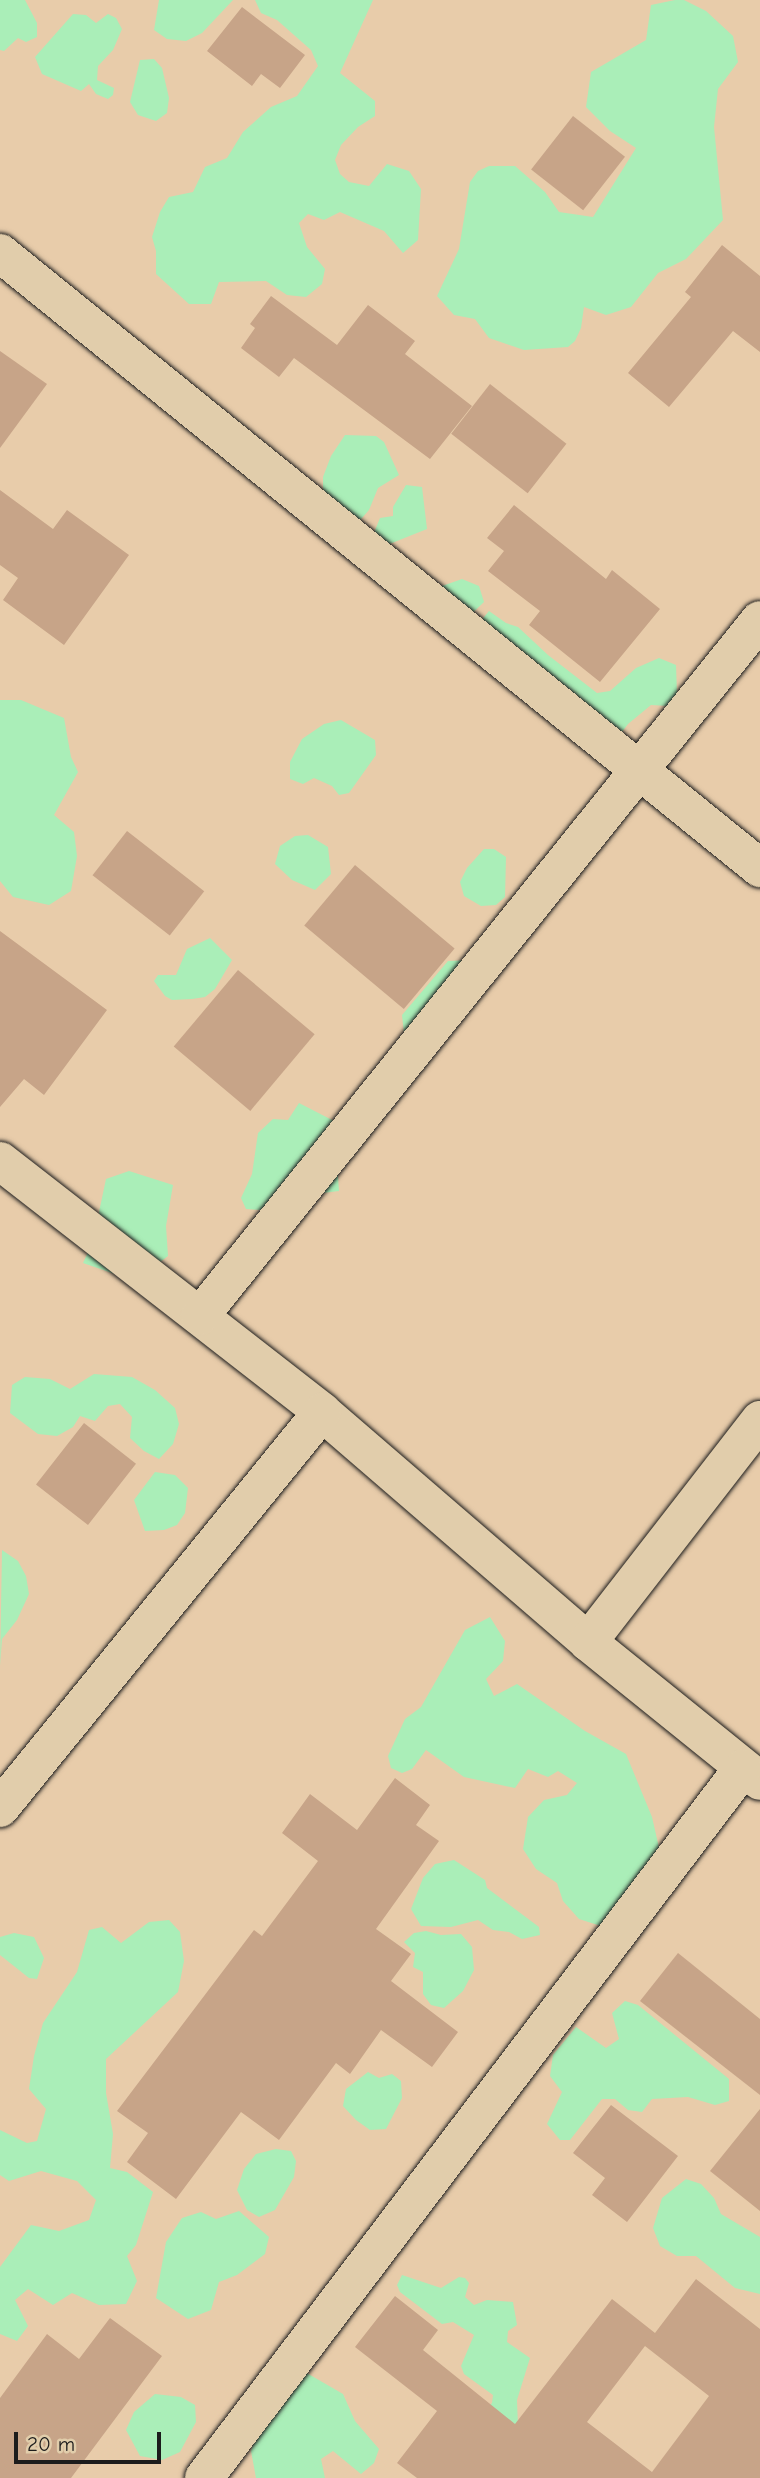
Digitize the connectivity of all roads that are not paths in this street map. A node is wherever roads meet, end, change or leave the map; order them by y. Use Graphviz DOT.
graph roads {
  1 [pos="0,253"];
  2 [pos="760,620"];
  3 [pos="640,771"];
  4 [pos="760,868"];
  5 [pos="0,1161"];
  6 [pos="200,1316"];
  7 [pos="322,1412"];
  8 [pos="760,1420"];
  9 [pos="588,1642"];
  10 [pos="751,1774"];
  11 [pos="0,1808"];
  12 [pos="204,2478"];
  1 -- 3 [label="street"];
  2 -- 3 [label="street"];
  3 -- 4 [label="street"];
  3 -- 6 [label="street"];
  5 -- 6 [label="street"];
  6 -- 7 [label="street"];
  7 -- 9 [label="street"];
  7 -- 11 [label="street"];
  8 -- 9 [label="street"];
  9 -- 10 [label="street"];
  10 -- 12 [label="street"];
}
